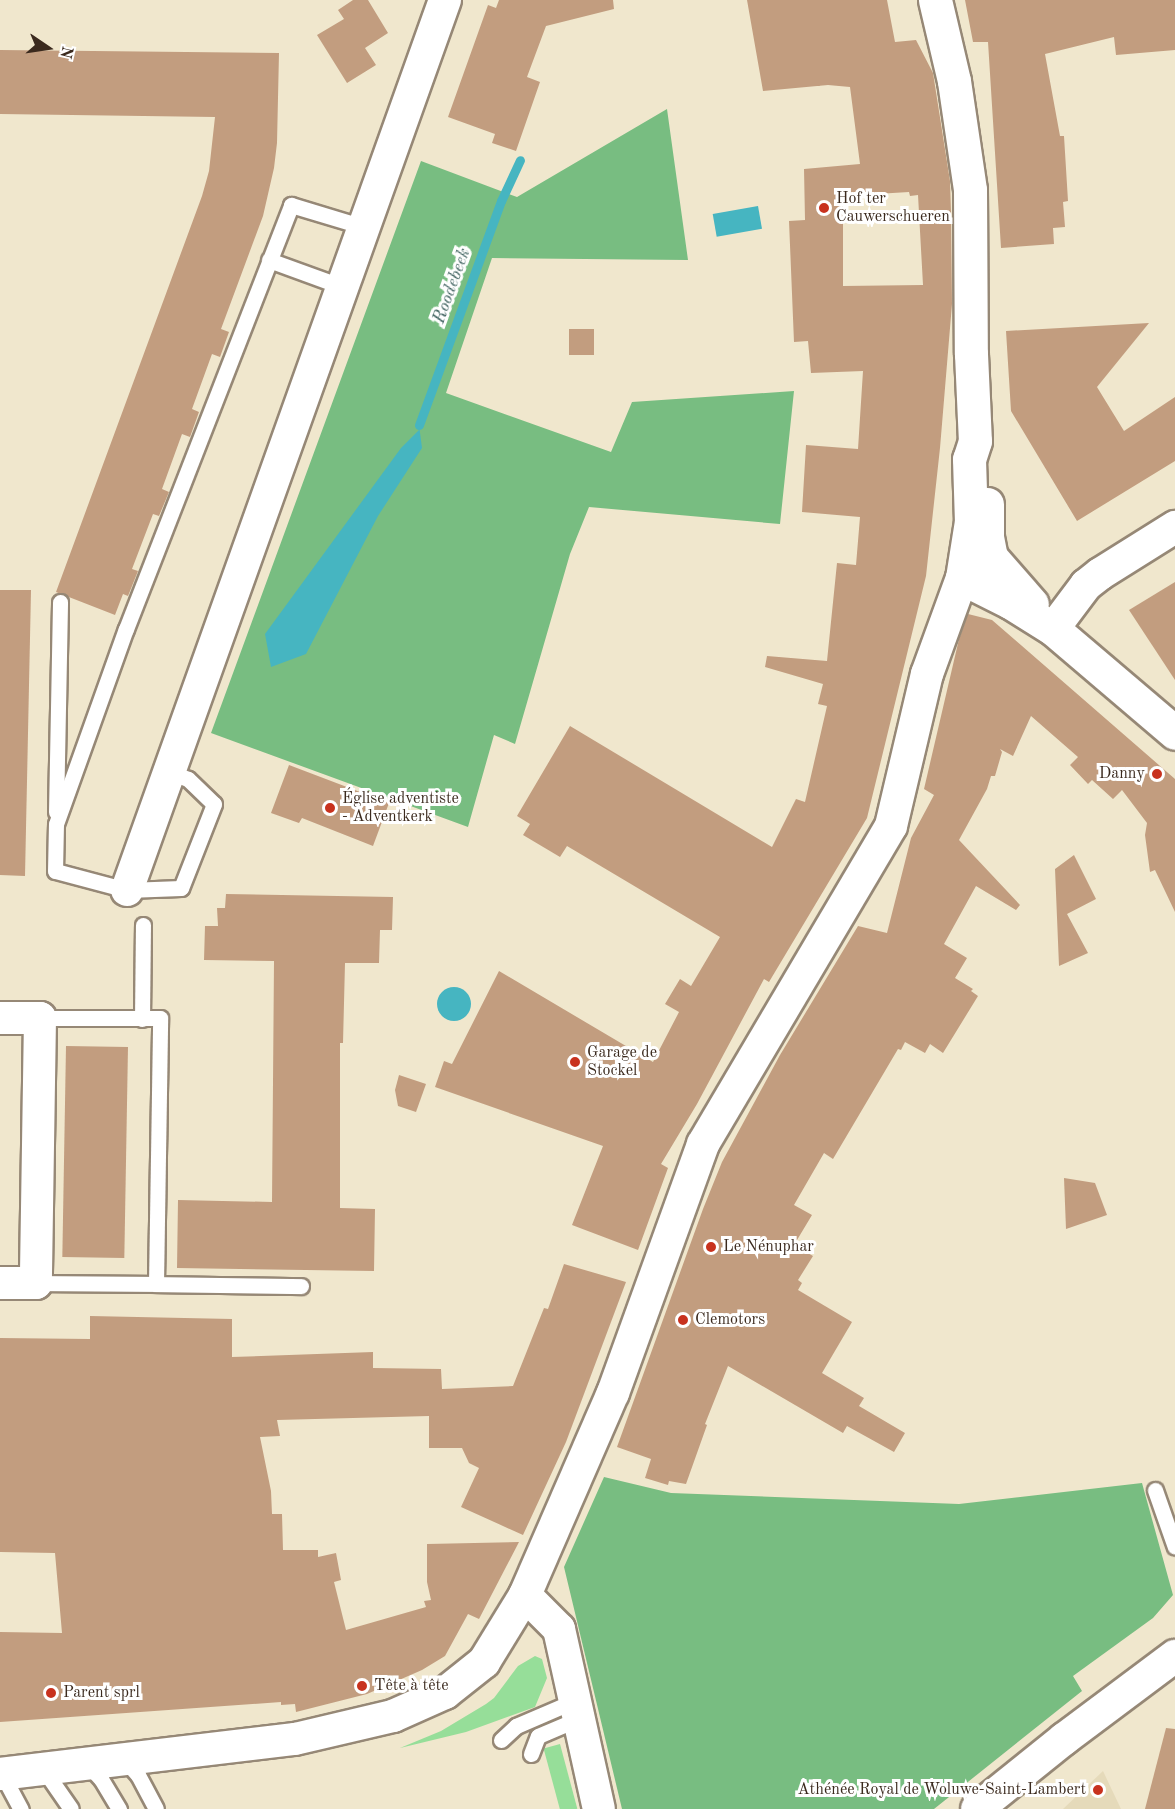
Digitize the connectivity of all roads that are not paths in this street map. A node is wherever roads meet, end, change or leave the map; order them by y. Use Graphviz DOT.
graph roads {
  1 [pos="446,0"];
  2 [pos="935,0"];
  3 [pos="364,227"];
  4 [pos="269,260"];
  5 [pos="343,286"];
  6 [pos="975,441"];
  7 [pos="1175,527"];
  8 [pos="962,578"];
  9 [pos="60,602"];
  10 [pos="1053,628"];
  11 [pos="1175,733"];
  12 [pos="169,772"];
  13 [pos="56,824"];
  14 [pos="127,890"];
  15 [pos="143,925"];
  16 [pos="0,1018"];
  17 [pos="40,1018"];
  18 [pos="142,1019"];
  19 [pos="0,1283"];
  20 [pos="36,1283"];
  21 [pos="156,1284"];
  22 [pos="301,1286"];
  23 [pos="1155,1490"];
  24 [pos="1175,1547"];
  25 [pos="525,1595"];
  26 [pos="1175,1656"];
  27 [pos="576,1710"];
  28 [pos="501,1740"];
  29 [pos="531,1754"];
  30 [pos="124,1759"];
  31 [pos="87,1764"];
  32 [pos="44,1770"];
  33 [pos="1,1774"];
  34 [pos="21,1809"];
  35 [pos="71,1809"];
  36 [pos="119,1809"];
  37 [pos="156,1809"];
  38 [pos="599,1809"];
  39 [pos="977,1809"];
  1 -- 3 [label="street"];
  2 -- 6 [label="street"];
  3 -- 4 [label="lane"];
  3 -- 5 [label="street"];
  4 -- 5 [label="lane"];
  4 -- 13 [label="lane"];
  5 -- 12 [label="street"];
  6 -- 8 [label="street"];
  6 -- 10 [label="street"];
  7 -- 10 [label="street"];
  8 -- 10 [label="street"];
  8 -- 25 [label="street"];
  9 -- 13 [label="lane"];
  10 -- 11 [label="street"];
  12 -- 14 [label="street"];
  12 -- 14 [label="lane"];
  13 -- 14 [label="lane"];
  15 -- 18 [label="lane"];
  16 -- 17 [label="street"];
  17 -- 18 [label="lane"];
  17 -- 20 [label="street"];
  18 -- 21 [label="lane"];
  19 -- 20 [label="street"];
  20 -- 21 [label="lane"];
  21 -- 22 [label="lane"];
  23 -- 24 [label="lane"];
  25 -- 27 [label="street"];
  25 -- 30 [label="street"];
  26 -- 39 [label="street"];
  27 -- 28 [label="lane"];
  27 -- 29 [label="lane"];
  27 -- 38 [label="street"];
  30 -- 31 [label="street"];
  30 -- 37 [label="lane"];
  31 -- 32 [label="street"];
  31 -- 36 [label="lane"];
  32 -- 33 [label="street"];
  32 -- 35 [label="lane"];
  33 -- 34 [label="lane"];
}
